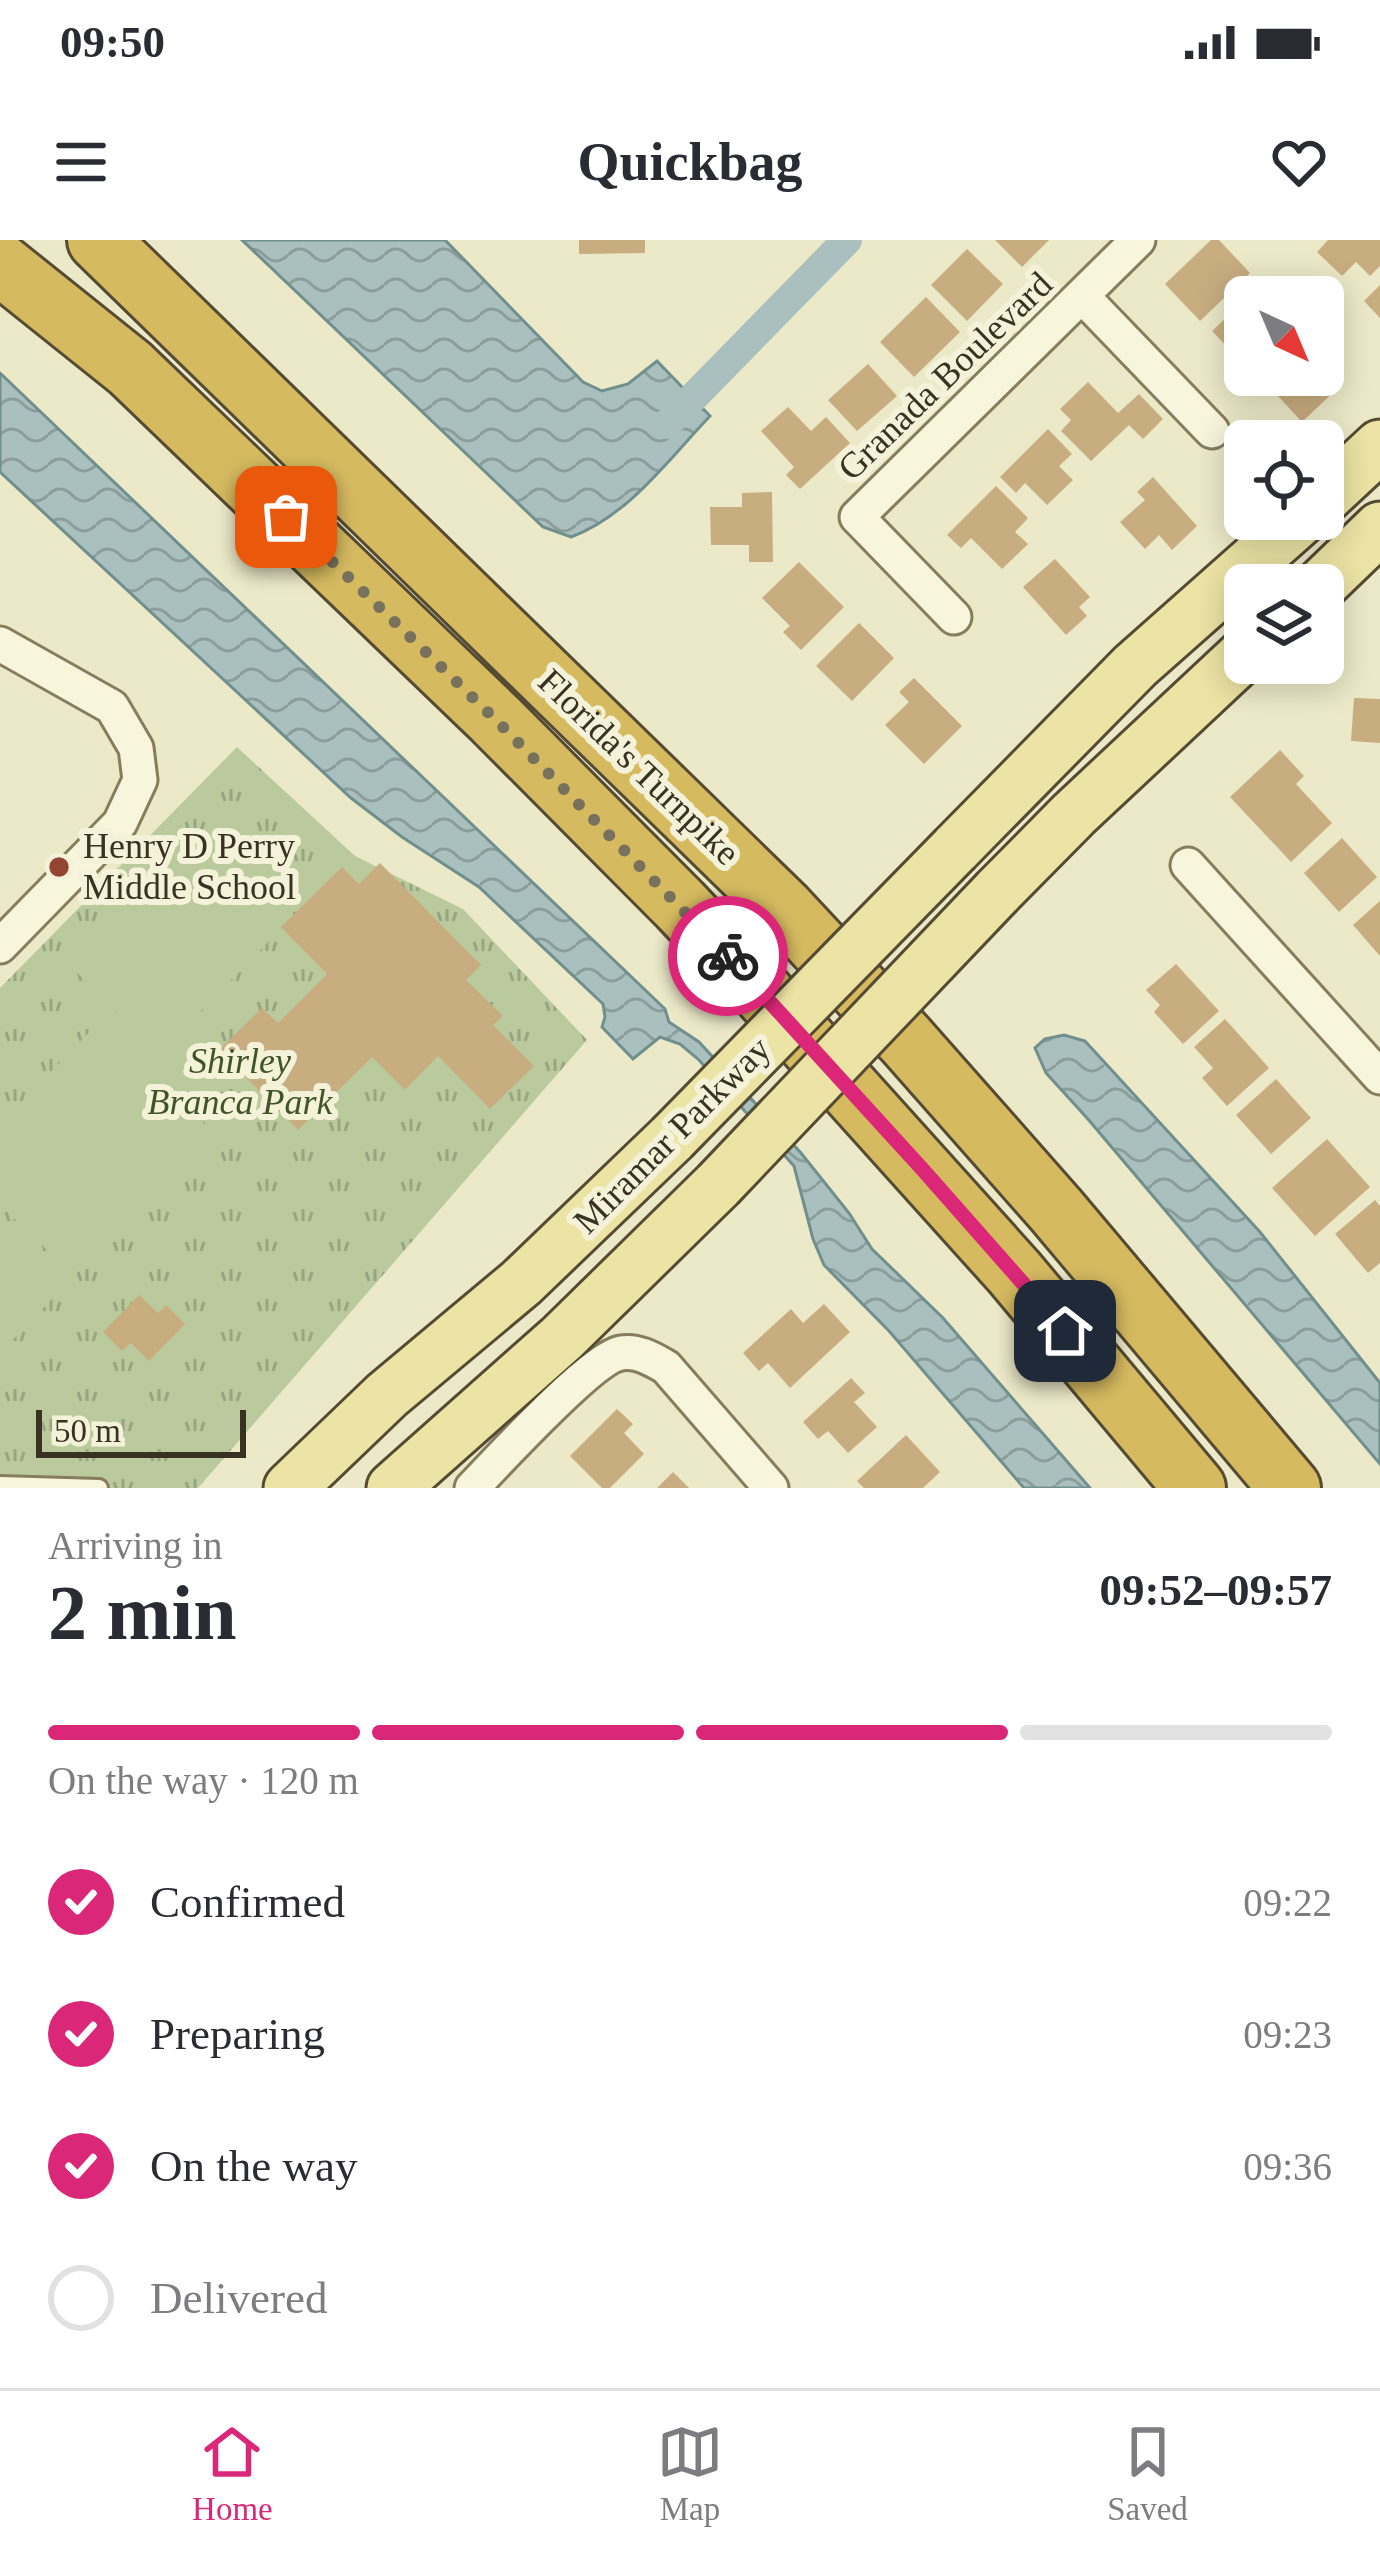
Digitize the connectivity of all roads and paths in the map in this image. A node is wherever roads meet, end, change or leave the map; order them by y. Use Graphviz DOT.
graph roads {
  1 [pos="98,240"];
  2 [pos="1138,240"];
  3 [pos="0,264"];
  4 [pos="1083,297"];
  5 [pos="1212,431"];
  6 [pos="1380,446"];
  7 [pos="1344,479"];
  8 [pos="1380,528"];
  9 [pos="1277,540"];
  10 [pos="1343,564"];
  11 [pos="954,617"];
  12 [pos="0,644"];
  13 [pos="1224,674"];
  14 [pos="1188,865"];
  15 [pos="0,946"];
  16 [pos="1380,1077"];
  17 [pos="0,1485"];
  18 [pos="99,1488"];
  19 [pos="290,1488"];
  20 [pos="393,1488"];
  21 [pos="472,1488"];
  22 [pos="771,1488"];
  23 [pos="1195,1488"];
  24 [pos="1290,1488"];
  1 -- 24 [label="highway, Florida's Turnpike"];
  2 -- 4 [label="street, Granada Boulevard"];
  3 -- 23 [label="highway, Florida's Turnpike"];
  4 -- 5 [label="street"];
  4 -- 11 [label="street, Granada Boulevard"];
  6 -- 7 [label="main road"];
  8 -- 10 [label="main road"];
  9 -- 19 [label="main road, Miramar Parkway, bridge"];
  12 -- 15 [label="street"];
  13 -- 20 [label="main road, Miramar Parkway, bridge"];
  14 -- 16 [label="street"];
  17 -- 18 [label="lane"];
  21 -- 22 [label="street"];
}
